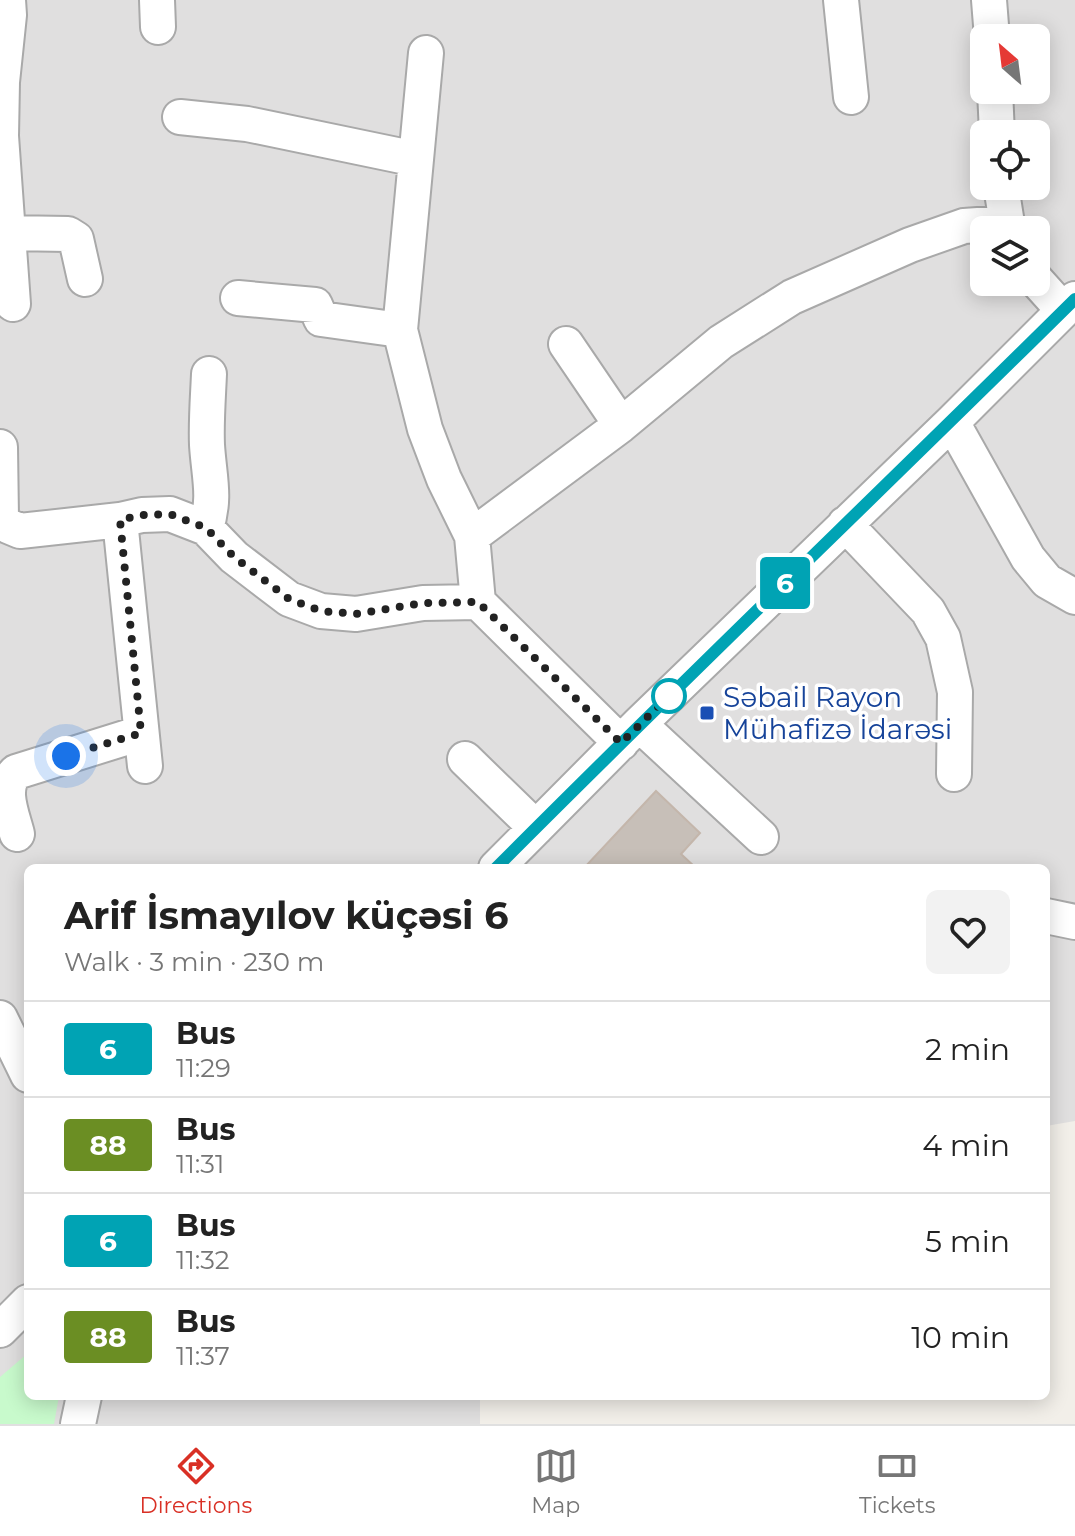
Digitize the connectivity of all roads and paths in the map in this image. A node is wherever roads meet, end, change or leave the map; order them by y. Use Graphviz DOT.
graph roads {
  1 [pos="8,0"];
  2 [pos="841,0"];
  3 [pos="989,0"];
  4 [pos="991,24"];
  5 [pos="426,53"];
  6 [pos="851,97"];
  7 [pos="180,117"];
  8 [pos="416,159"];
  9 [pos="970,226"];
  10 [pos="7,233"];
  11 [pos="85,279"];
  12 [pos="1050,290"];
  13 [pos="238,298"];
  14 [pos="13,304"];
  15 [pos="1069,304"];
  16 [pos="400,330"];
  17 [pos="566,344"];
  18 [pos="209,374"];
  19 [pos="952,422"];
  20 [pos="621,425"];
  21 [pos="0,447"];
  22 [pos="120,520"];
  23 [pos="845,524"];
  24 [pos="206,528"];
  25 [pos="472,536"];
  26 [pos="1075,597"];
  27 [pos="478,602"];
  28 [pos="141,733"];
  29 [pos="630,734"];
  30 [pos="465,759"];
  31 [pos="145,766"];
  32 [pos="954,774"];
  33 [pos="536,828"];
  34 [pos="17,834"];
  35 [pos="761,837"];
  36 [pos="500,864"];
  37 [pos="1050,917"];
  38 [pos="1075,922"];
  39 [pos="0,1018"];
  40 [pos="24,1067"];
  41 [pos="24,1306"];
  42 [pos="0,1330"];
  43 [pos="83,1400"];
  44 [pos="78,1424"];
  1 -- 10 [label="street"];
  2 -- 6 [label="street"];
  3 -- 4 [label="street"];
  5 -- 8 [label="street"];
  7 -- 8 [label="street"];
  8 -- 16 [label="street"];
  9 -- 20 [label="street"];
  10 -- 11 [label="street"];
  10 -- 14 [label="street"];
  12 -- 15 [label="street"];
  13 -- 16 [label="street"];
  15 -- 19 [label="street"];
  16 -- 25 [label="street"];
  17 -- 20 [label="street"];
  18 -- 24 [label="street"];
  19 -- 23 [label="street"];
  19 -- 26 [label="street"];
  20 -- 25 [label="street"];
  21 -- 22 [label="street"];
  22 -- 24 [label="street"];
  22 -- 28 [label="street"];
  23 -- 29 [label="street"];
  23 -- 32 [label="street"];
  24 -- 27 [label="street"];
  25 -- 27 [label="street"];
  27 -- 29 [label="street"];
  28 -- 31 [label="street"];
  28 -- 34 [label="street"];
  29 -- 33 [label="street"];
  29 -- 35 [label="street"];
  30 -- 33 [label="street"];
  33 -- 36 [label="street"];
  37 -- 38 [label="street"];
  39 -- 40 [label="street"];
  41 -- 42 [label="street"];
  43 -- 44 [label="street"];
}
